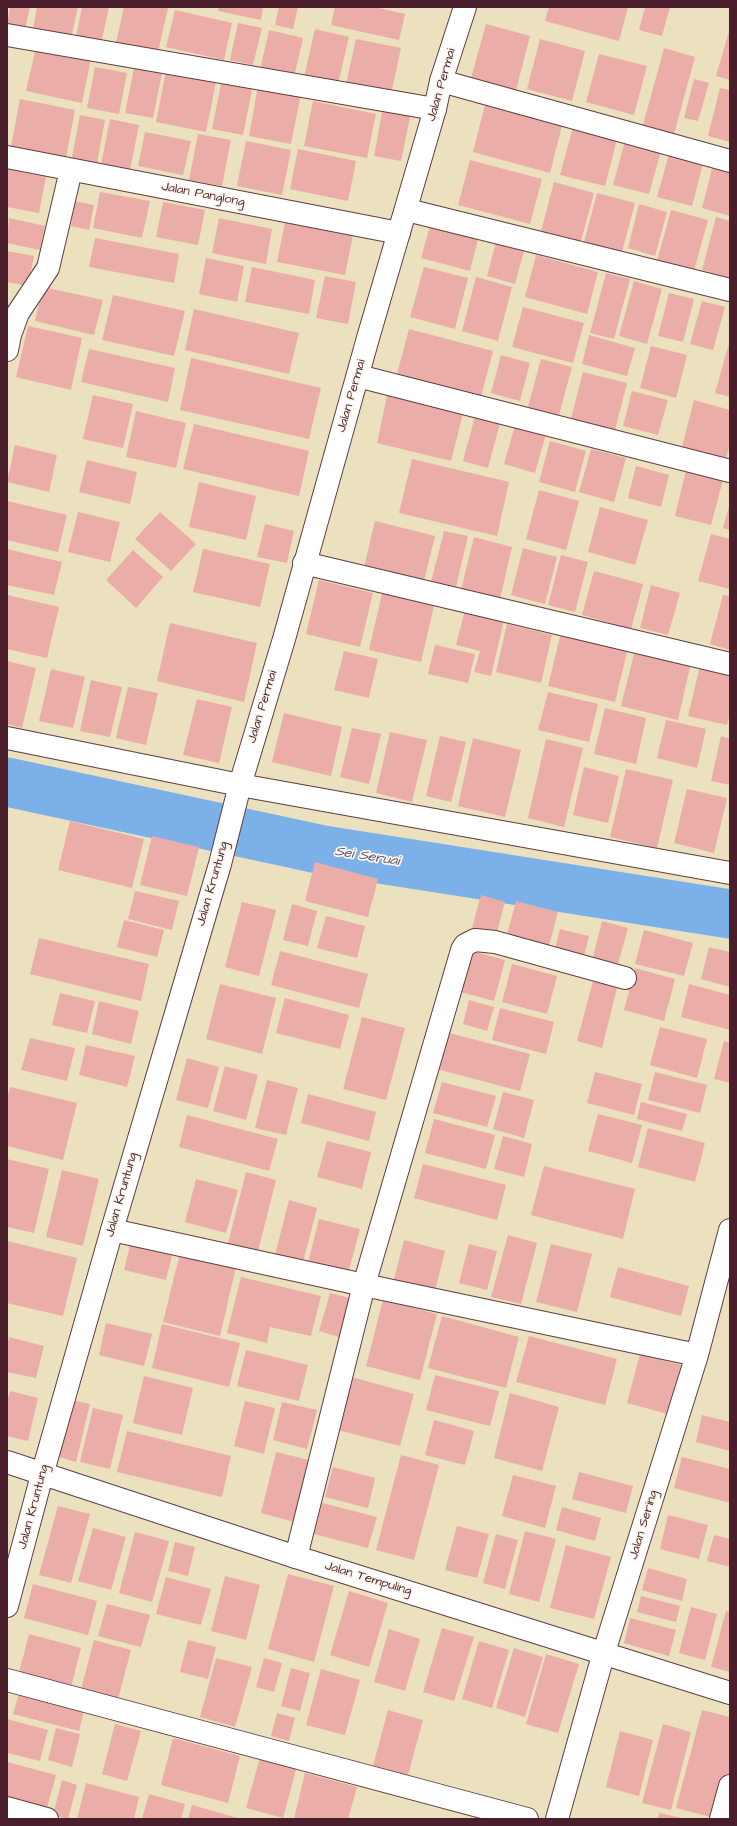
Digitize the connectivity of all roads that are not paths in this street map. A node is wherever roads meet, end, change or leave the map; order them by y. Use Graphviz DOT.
graph roads {
  1 [pos="465,7"];
  2 [pos="7,35"];
  3 [pos="441,81"];
  4 [pos="435,109"];
  5 [pos="7,157"];
  6 [pos="730,161"];
  7 [pos="71,170"];
  8 [pos="406,210"];
  9 [pos="399,233"];
  10 [pos="730,290"];
  11 [pos="7,350"];
  12 [pos="358,376"];
  13 [pos="730,471"];
  14 [pos="304,563"];
  15 [pos="730,664"];
  16 [pos="7,738"];
  17 [pos="239,787"];
  18 [pos="730,873"];
  19 [pos="625,978"];
  20 [pos="112,1230"];
  21 [pos="730,1230"];
  22 [pos="364,1285"];
  23 [pos="697,1355"];
  24 [pos="7,1462"];
  25 [pos="42,1475"];
  26 [pos="296,1557"];
  27 [pos="7,1606"];
  28 [pos="604,1652"];
  29 [pos="7,1680"];
  30 [pos="730,1693"];
  31 [pos="730,1786"];
  32 [pos="7,1808"];
  33 [pos="47,1819"];
  34 [pos="527,1819"];
  35 [pos="556,1819"];
  36 [pos="721,1819"];
  1 -- 3 [label="street, Jalan Permai"];
  2 -- 4 [label="street"];
  3 -- 4 [label="street, Jalan Permai"];
  3 -- 6 [label="street"];
  4 -- 8 [label="street, Jalan Permai"];
  5 -- 7 [label="street, Jalan Panglong"];
  7 -- 9 [label="street, Jalan Panglong"];
  7 -- 11 [label="street"];
  8 -- 9 [label="street, Jalan Permai"];
  8 -- 10 [label="street"];
  9 -- 12 [label="street, Jalan Permai"];
  12 -- 13 [label="street"];
  12 -- 14 [label="street, Jalan Permai"];
  14 -- 15 [label="street"];
  14 -- 17 [label="street, Jalan Permai"];
  16 -- 17 [label="street"];
  17 -- 18 [label="street"];
  17 -- 20 [label="street, Jalan Kruntung"];
  19 -- 22 [label="street"];
  20 -- 22 [label="street"];
  20 -- 25 [label="street, Jalan Kruntung"];
  21 -- 23 [label="street, Jalan Sering"];
  22 -- 23 [label="street"];
  22 -- 26 [label="street"];
  23 -- 28 [label="street, Jalan Sering"];
  24 -- 25 [label="street, Jalan Tempuling"];
  25 -- 26 [label="street, Jalan Tempuling"];
  25 -- 27 [label="street, Jalan Kruntung"];
  26 -- 28 [label="street, Jalan Tempuling"];
  28 -- 30 [label="street, Jalan Tempuling"];
  28 -- 35 [label="street, Jalan Sering"];
  29 -- 34 [label="street"];
  31 -- 36 [label="street"];
  32 -- 33 [label="street"];
}
